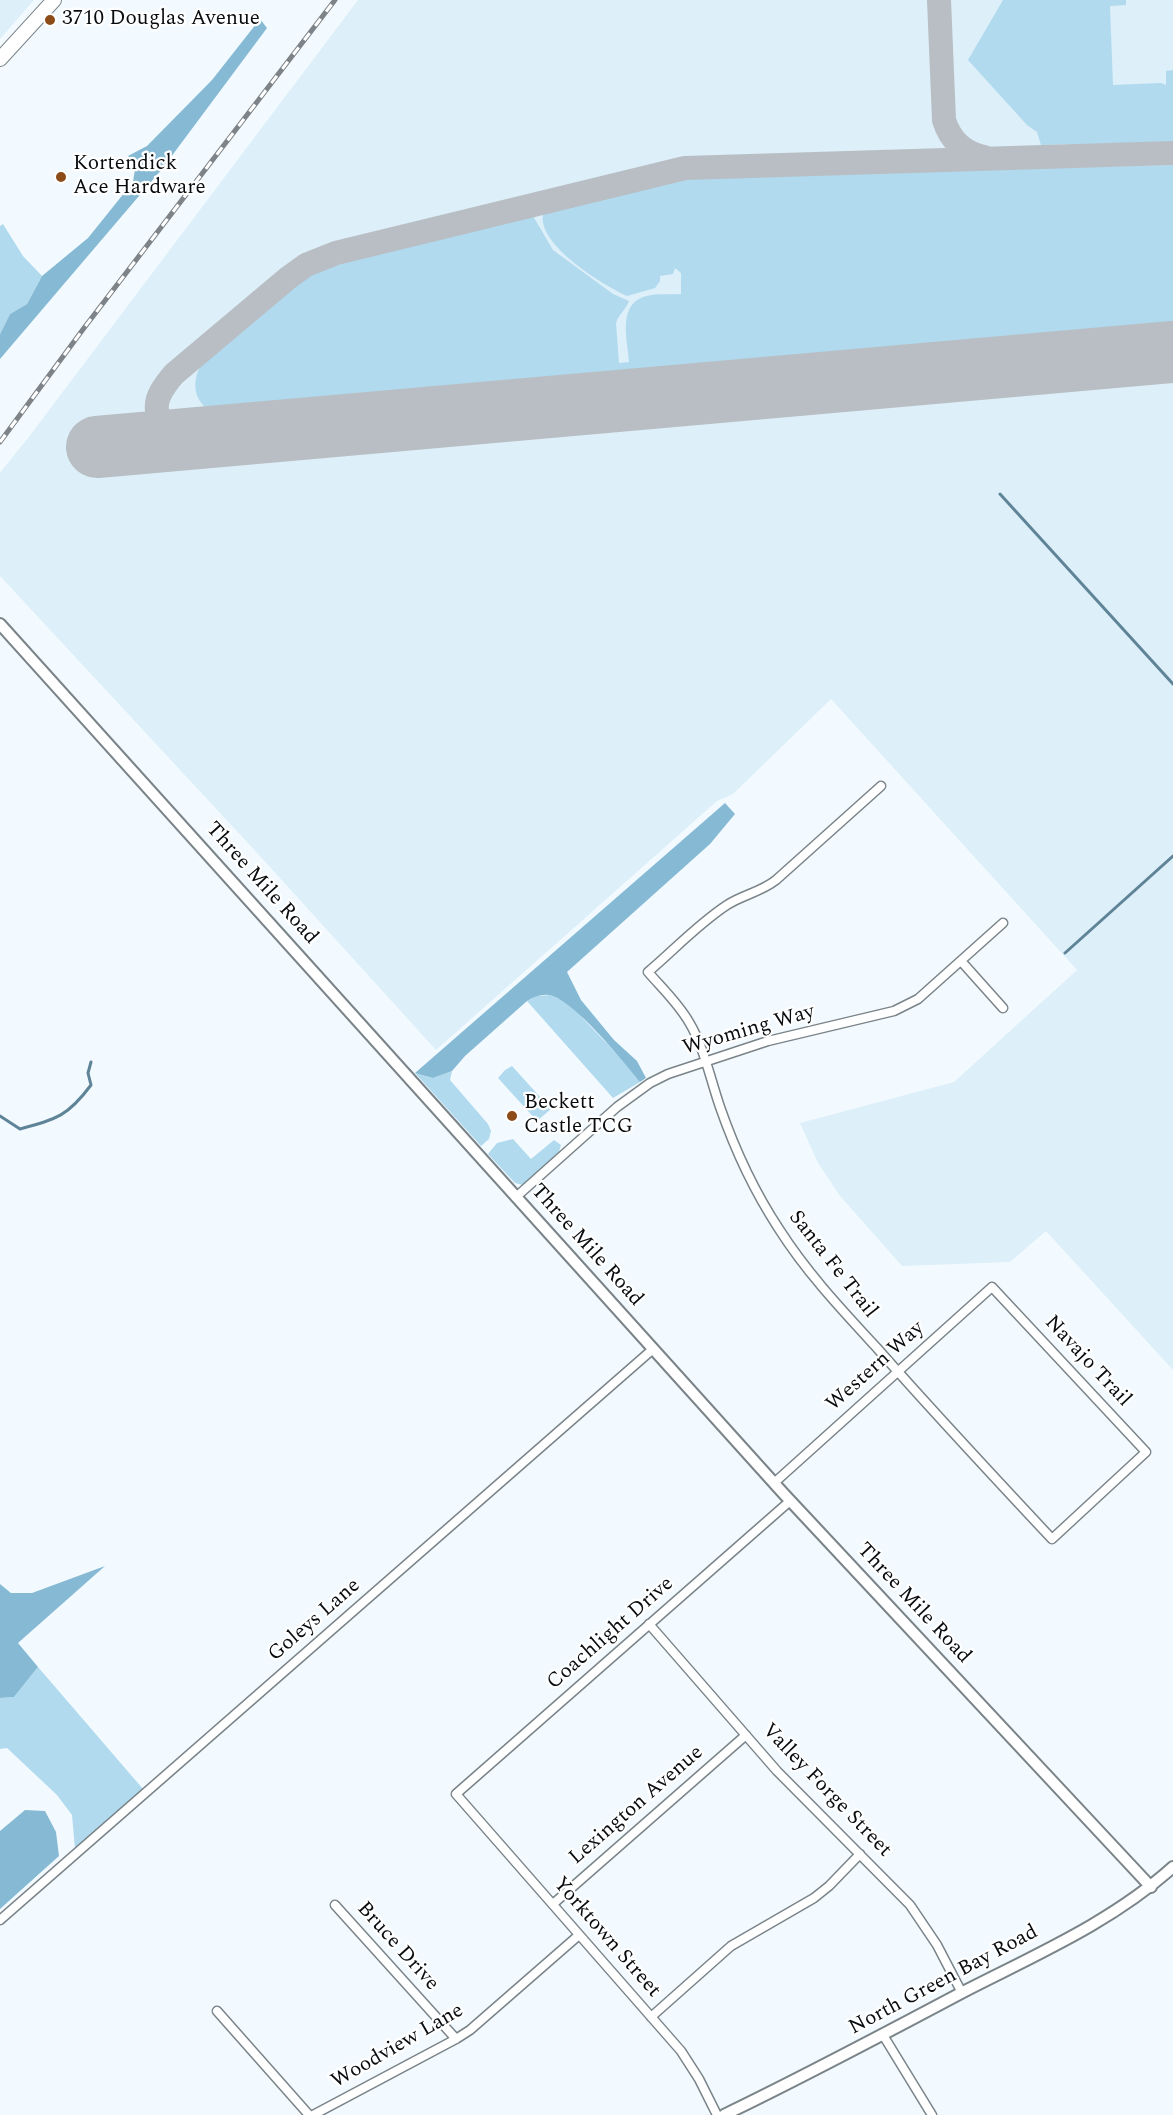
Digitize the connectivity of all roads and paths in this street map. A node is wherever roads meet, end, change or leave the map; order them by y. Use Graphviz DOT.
graph roads {
  1 [pos="54,0"];
  2 [pos="0,58"];
  3 [pos="0,624"];
  4 [pos="881,786"];
  5 [pos="1003,923"];
  6 [pos="961,961"];
  7 [pos="1003,1008"];
  8 [pos="705,1062"];
  9 [pos="516,1197"];
  10 [pos="1002,1297"];
  11 [pos="653,1349"];
  12 [pos="898,1372"];
  13 [pos="774,1483"];
  14 [pos="790,1501"];
  15 [pos="1052,1539"];
  16 [pos="649,1624"];
  17 [pos="746,1735"];
  18 [pos="456,1794"];
  19 [pos="860,1854"];
  20 [pos="1173,1867"];
  21 [pos="1151,1887"];
  22 [pos="553,1904"];
  23 [pos="336,1905"];
  24 [pos="0,1920"];
  25 [pos="579,1935"];
  26 [pos="962,1993"];
  27 [pos="217,2011"];
  28 [pos="651,2017"];
  29 [pos="883,2035"];
  30 [pos="456,2039"];
  31 [pos="309,2115"];
  32 [pos="313,2115"];
  33 [pos="717,2115"];
  34 [pos="724,2115"];
  35 [pos="932,2115"];
  1 -- 2 [label="main road"];
  3 -- 9 [label="street, Three Mile Road"];
  4 -- 8 [label="street, Santa Fe Trail"];
  5 -- 6 [label="street, Wyoming Way"];
  6 -- 7 [label="street"];
  6 -- 8 [label="street, Wyoming Way"];
  8 -- 9 [label="street, Wyoming Way"];
  8 -- 12 [label="street, Santa Fe Trail"];
  9 -- 11 [label="street, Three Mile Road"];
  10 -- 12 [label="street, Western Way"];
  10 -- 15 [label="street, Navajo Trail"];
  11 -- 13 [label="street, Three Mile Road"];
  11 -- 24 [label="street, Goleys Lane"];
  12 -- 13 [label="street, Western Way"];
  12 -- 15 [label="street, Santa Fe Trail"];
  13 -- 14 [label="street, Three Mile Road"];
  14 -- 16 [label="street, Coachlight Drive"];
  14 -- 21 [label="street, Three Mile Road"];
  16 -- 17 [label="street, Valley Forge Street"];
  16 -- 18 [label="street, Coachlight Drive"];
  17 -- 19 [label="street, Valley Forge Street"];
  17 -- 22 [label="street, Lexington Avenue"];
  18 -- 22 [label="street, Yorktown Street"];
  19 -- 26 [label="street, Valley Forge Street"];
  19 -- 28 [label="street"];
  20 -- 21 [label="street, North Green Bay Road"];
  21 -- 26 [label="street, North Green Bay Road"];
  22 -- 25 [label="street, Yorktown Street"];
  23 -- 30 [label="street, Bruce Drive"];
  25 -- 28 [label="street, Yorktown Street"];
  25 -- 30 [label="street, Woodview Lane"];
  26 -- 29 [label="street, North Green Bay Road"];
  27 -- 31 [label="street"];
  28 -- 33 [label="street, Yorktown Street"];
  29 -- 34 [label="street, North Green Bay Road"];
  29 -- 35 [label="street"];
  30 -- 32 [label="street, Woodview Lane"];
}
